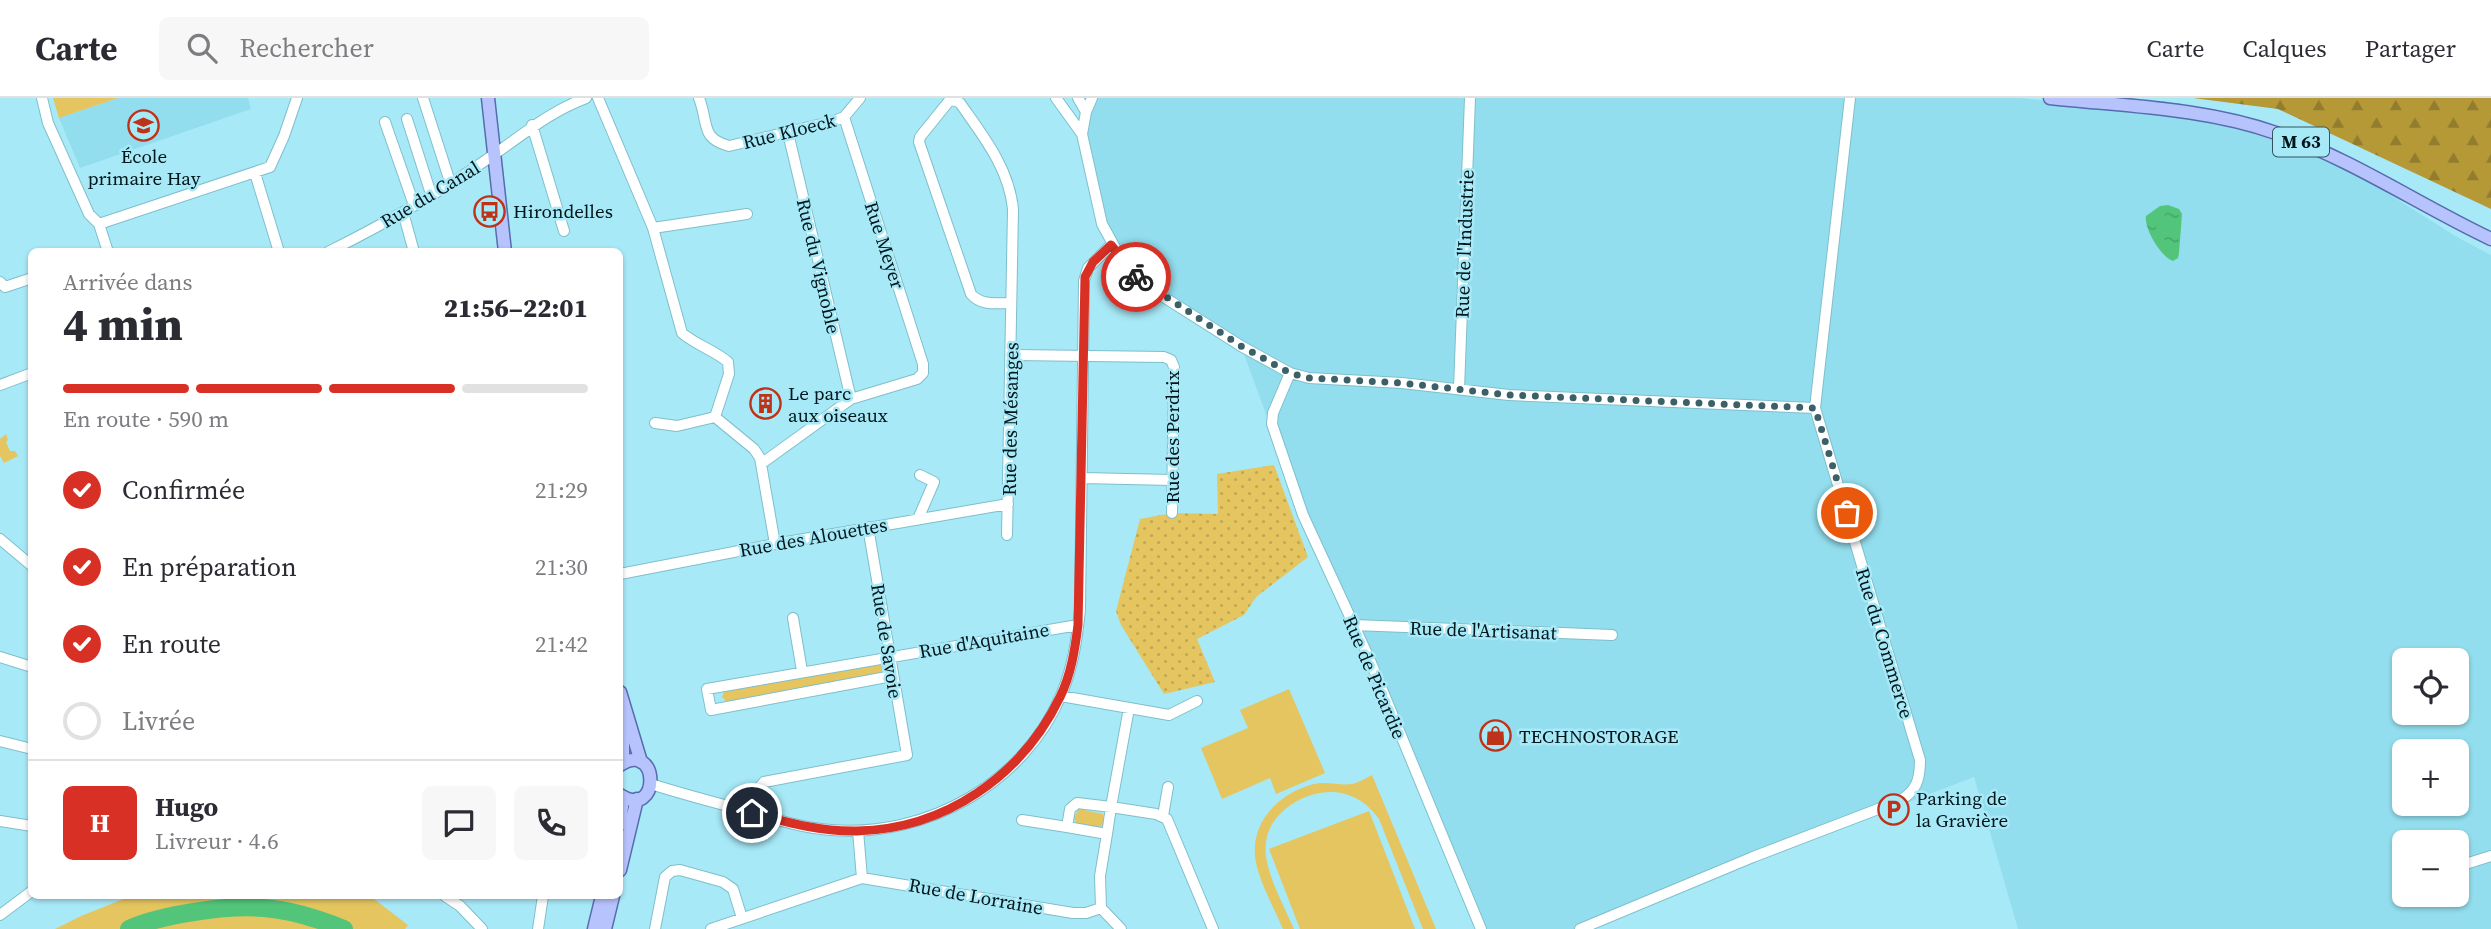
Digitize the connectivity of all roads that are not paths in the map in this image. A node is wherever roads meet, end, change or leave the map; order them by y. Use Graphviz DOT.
graph roads {
  1 [pos="43,98"];
  2 [pos="297,98"];
  3 [pos="423,98"];
  4 [pos="488,98"];
  5 [pos="586,98"];
  6 [pos="598,98"];
  7 [pos="699,98"];
  8 [pos="860,98"];
  9 [pos="1056,98"];
  10 [pos="1064,98"];
  11 [pos="1078,98"];
  12 [pos="1092,98"];
  13 [pos="1470,98"];
  14 [pos="1850,98"];
  15 [pos="2050,98"];
  16 [pos="1067,112"];
  17 [pos="1086,112"];
  18 [pos="844,117"];
  19 [pos="407,119"];
  20 [pos="385,122"];
  21 [pos="532,125"];
  22 [pos="788,132"];
  23 [pos="1082,134"];
  24 [pos="494,154"];
  25 [pos="255,173"];
  26 [pos="450,182"];
  27 [pos="431,194"];
  28 [pos="414,205"];
  29 [pos="403,212"];
  30 [pos="747,214"];
  31 [pos="99,224"];
  32 [pos="653,228"];
  33 [pos="564,231"];
  34 [pos="2491,239"];
  35 [pos="1111,245"];
  36 [pos="107,248"];
  37 [pos="278,248"];
  38 [pos="336,248"];
  39 [pos="413,248"];
  40 [pos="505,248"];
  41 [pos="28,279"];
  42 [pos="0,282"];
  43 [pos="1012,303"];
  44 [pos="1011,355"];
  45 [pos="1083,357"];
  46 [pos="1290,373"];
  47 [pos="28,375"];
  48 [pos="0,386"];
  49 [pos="1459,389"];
  50 [pos="851,399"];
  51 [pos="1815,408"];
  52 [pos="715,416"];
  53 [pos="655,423"];
  54 [pos="761,464"];
  55 [pos="920,475"];
  56 [pos="1082,478"];
  57 [pos="1172,480"];
  58 [pos="1008,504"];
  59 [pos="1172,513"];
  60 [pos="918,519"];
  61 [pos="868,527"];
  62 [pos="1007,535"];
  63 [pos="0,539"];
  64 [pos="775,544"];
  65 [pos="28,563"];
  66 [pos="623,573"];
  67 [pos="793,618"];
  68 [pos="1078,625"];
  69 [pos="1354,625"];
  70 [pos="1612,635"];
  71 [pos="0,657"];
  72 [pos="890,657"];
  73 [pos="28,666"];
  74 [pos="802,671"];
  75 [pos="892,677"];
  76 [pos="1061,696"];
  77 [pos="1197,701"];
  78 [pos="623,705"];
  79 [pos="1129,708"];
  80 [pos="0,741"];
  81 [pos="28,748"];
  82 [pos="641,762"];
  83 [pos="623,763"];
  84 [pos="652,784"];
  85 [pos="1168,787"];
  86 [pos="626,797"];
  87 [pos="1111,807"];
  88 [pos="752,813"];
  89 [pos="1163,816"];
  90 [pos="1021,820"];
  91 [pos="0,821"];
  92 [pos="28,825"];
  93 [pos="1067,827"];
  94 [pos="858,831"];
  95 [pos="623,834"];
  96 [pos="1107,834"];
  97 [pos="2491,856"];
  98 [pos="2469,863"];
  99 [pos="862,878"];
  100 [pos="28,894"];
  101 [pos="450,899"];
  102 [pos="543,899"];
  103 [pos="601,899"];
  104 [pos="612,899"];
  105 [pos="1101,908"];
  106 [pos="0,915"];
  107 [pos="742,918"];
  108 [pos="482,929"];
  109 [pos="538,929"];
  110 [pos="594,929"];
  111 [pos="605,929"];
  112 [pos="655,929"];
  113 [pos="711,929"];
  114 [pos="1121,929"];
  115 [pos="1213,929"];
  116 [pos="1481,929"];
  117 [pos="1580,929"];
  1 -- 31 [label="street"];
  2 -- 25 [label="street"];
  3 -- 26 [label="street"];
  4 -- 24 [label="main road"];
  5 -- 21 [label="street, Rue du Canal"];
  6 -- 32 [label="street"];
  7 -- 22 [label="street, Rue Kloeck"];
  8 -- 18 [label="street, Rue Kloeck"];
  9 -- 16 [label="street"];
  10 -- 16 [label="street"];
  11 -- 17 [label="street"];
  12 -- 17 [label="street"];
  13 -- 49 [label="street, Rue de l'Industrie"];
  14 -- 51 [label="street, Rue du Commerce"];
  15 -- 34 [label="main road, M 63"];
  16 -- 23 [label="street"];
  17 -- 23 [label="street"];
  18 -- 22 [label="street, Rue Kloeck"];
  18 -- 50 [label="street, Rue Meyer"];
  19 -- 27 [label="street"];
  20 -- 28 [label="street"];
  21 -- 24 [label="street, Rue du Canal"];
  21 -- 33 [label="street"];
  22 -- 50 [label="street, Rue du Vignoble"];
  23 -- 35 [label="street"];
  24 -- 26 [label="street, Rue du Canal"];
  24 -- 40 [label="main road"];
  25 -- 31 [label="street"];
  25 -- 37 [label="street"];
  26 -- 27 [label="street, Rue du Canal"];
  27 -- 28 [label="street, Rue du Canal"];
  28 -- 29 [label="street, Rue du Canal"];
  29 -- 38 [label="street, Rue du Canal"];
  29 -- 39 [label="street"];
  30 -- 32 [label="street"];
  31 -- 36 [label="street"];
  32 -- 52 [label="street"];
  35 -- 45 [label="street"];
  35 -- 46 [label="street"];
  41 -- 42 [label="street"];
  43 -- 43 [label="street, Rue des Mésanges"];
  43 -- 44 [label="street, Rue des Mésanges"];
  44 -- 45 [label="street"];
  44 -- 58 [label="street, Rue des Mésanges"];
  45 -- 56 [label="street"];
  45 -- 57 [label="street, Rue des Perdrix"];
  46 -- 49 [label="street"];
  46 -- 69 [label="street, Rue de Picardie"];
  47 -- 48 [label="street"];
  49 -- 51 [label="street"];
  50 -- 54 [label="street"];
  51 -- 117 [label="street, Rue du Commerce"];
  52 -- 53 [label="street"];
  52 -- 54 [label="street"];
  54 -- 64 [label="street"];
  55 -- 60 [label="street"];
  56 -- 57 [label="street"];
  56 -- 68 [label="street"];
  57 -- 59 [label="street, Rue des Perdrix"];
  58 -- 60 [label="street, Rue des Alouettes"];
  58 -- 62 [label="street, Rue des Mésanges"];
  60 -- 61 [label="street, Rue des Alouettes"];
  61 -- 64 [label="street, Rue des Alouettes"];
  61 -- 72 [label="street, Rue de Savoie"];
  63 -- 65 [label="street"];
  64 -- 66 [label="street, Rue des Alouettes"];
  67 -- 74 [label="street"];
  68 -- 72 [label="street, Rue d'Aquitaine"];
  68 -- 76 [label="street"];
  69 -- 70 [label="street, Rue de l'Artisanat"];
  69 -- 116 [label="street, Rue de Picardie"];
  71 -- 73 [label="street"];
  72 -- 74 [label="street, Rue d'Aquitaine"];
  72 -- 75 [label="street, Rue de Savoie"];
  74 -- 75 [label="street, Rue d'Aquitaine"];
  75 -- 88 [label="street, Rue de Savoie"];
  76 -- 79 [label="street"];
  76 -- 94 [label="street"];
  77 -- 79 [label="street"];
  78 -- 82 [label="main road"];
  79 -- 87 [label="street"];
  80 -- 81 [label="street"];
  82 -- 83 [label="main road"];
  82 -- 84 [label="main road"];
  84 -- 86 [label="main road"];
  84 -- 88 [label="street"];
  85 -- 89 [label="street"];
  86 -- 95 [label="main road"];
  87 -- 89 [label="street"];
  87 -- 93 [label="street"];
  87 -- 96 [label="street"];
  88 -- 94 [label="street"];
  89 -- 115 [label="street"];
  90 -- 93 [label="street"];
  91 -- 92 [label="street"];
  93 -- 96 [label="street"];
  94 -- 99 [label="street"];
  96 -- 105 [label="street"];
  97 -- 98 [label="street"];
  99 -- 105 [label="street, Rue de Lorraine"];
  99 -- 107 [label="street, Rue de Lorraine"];
  100 -- 106 [label="street"];
  101 -- 108 [label="street"];
  102 -- 109 [label="street"];
  103 -- 110 [label="main road"];
  104 -- 111 [label="main road"];
  105 -- 114 [label="street"];
  107 -- 112 [label="street"];
  107 -- 113 [label="street, Rue de Lorraine"];
}
